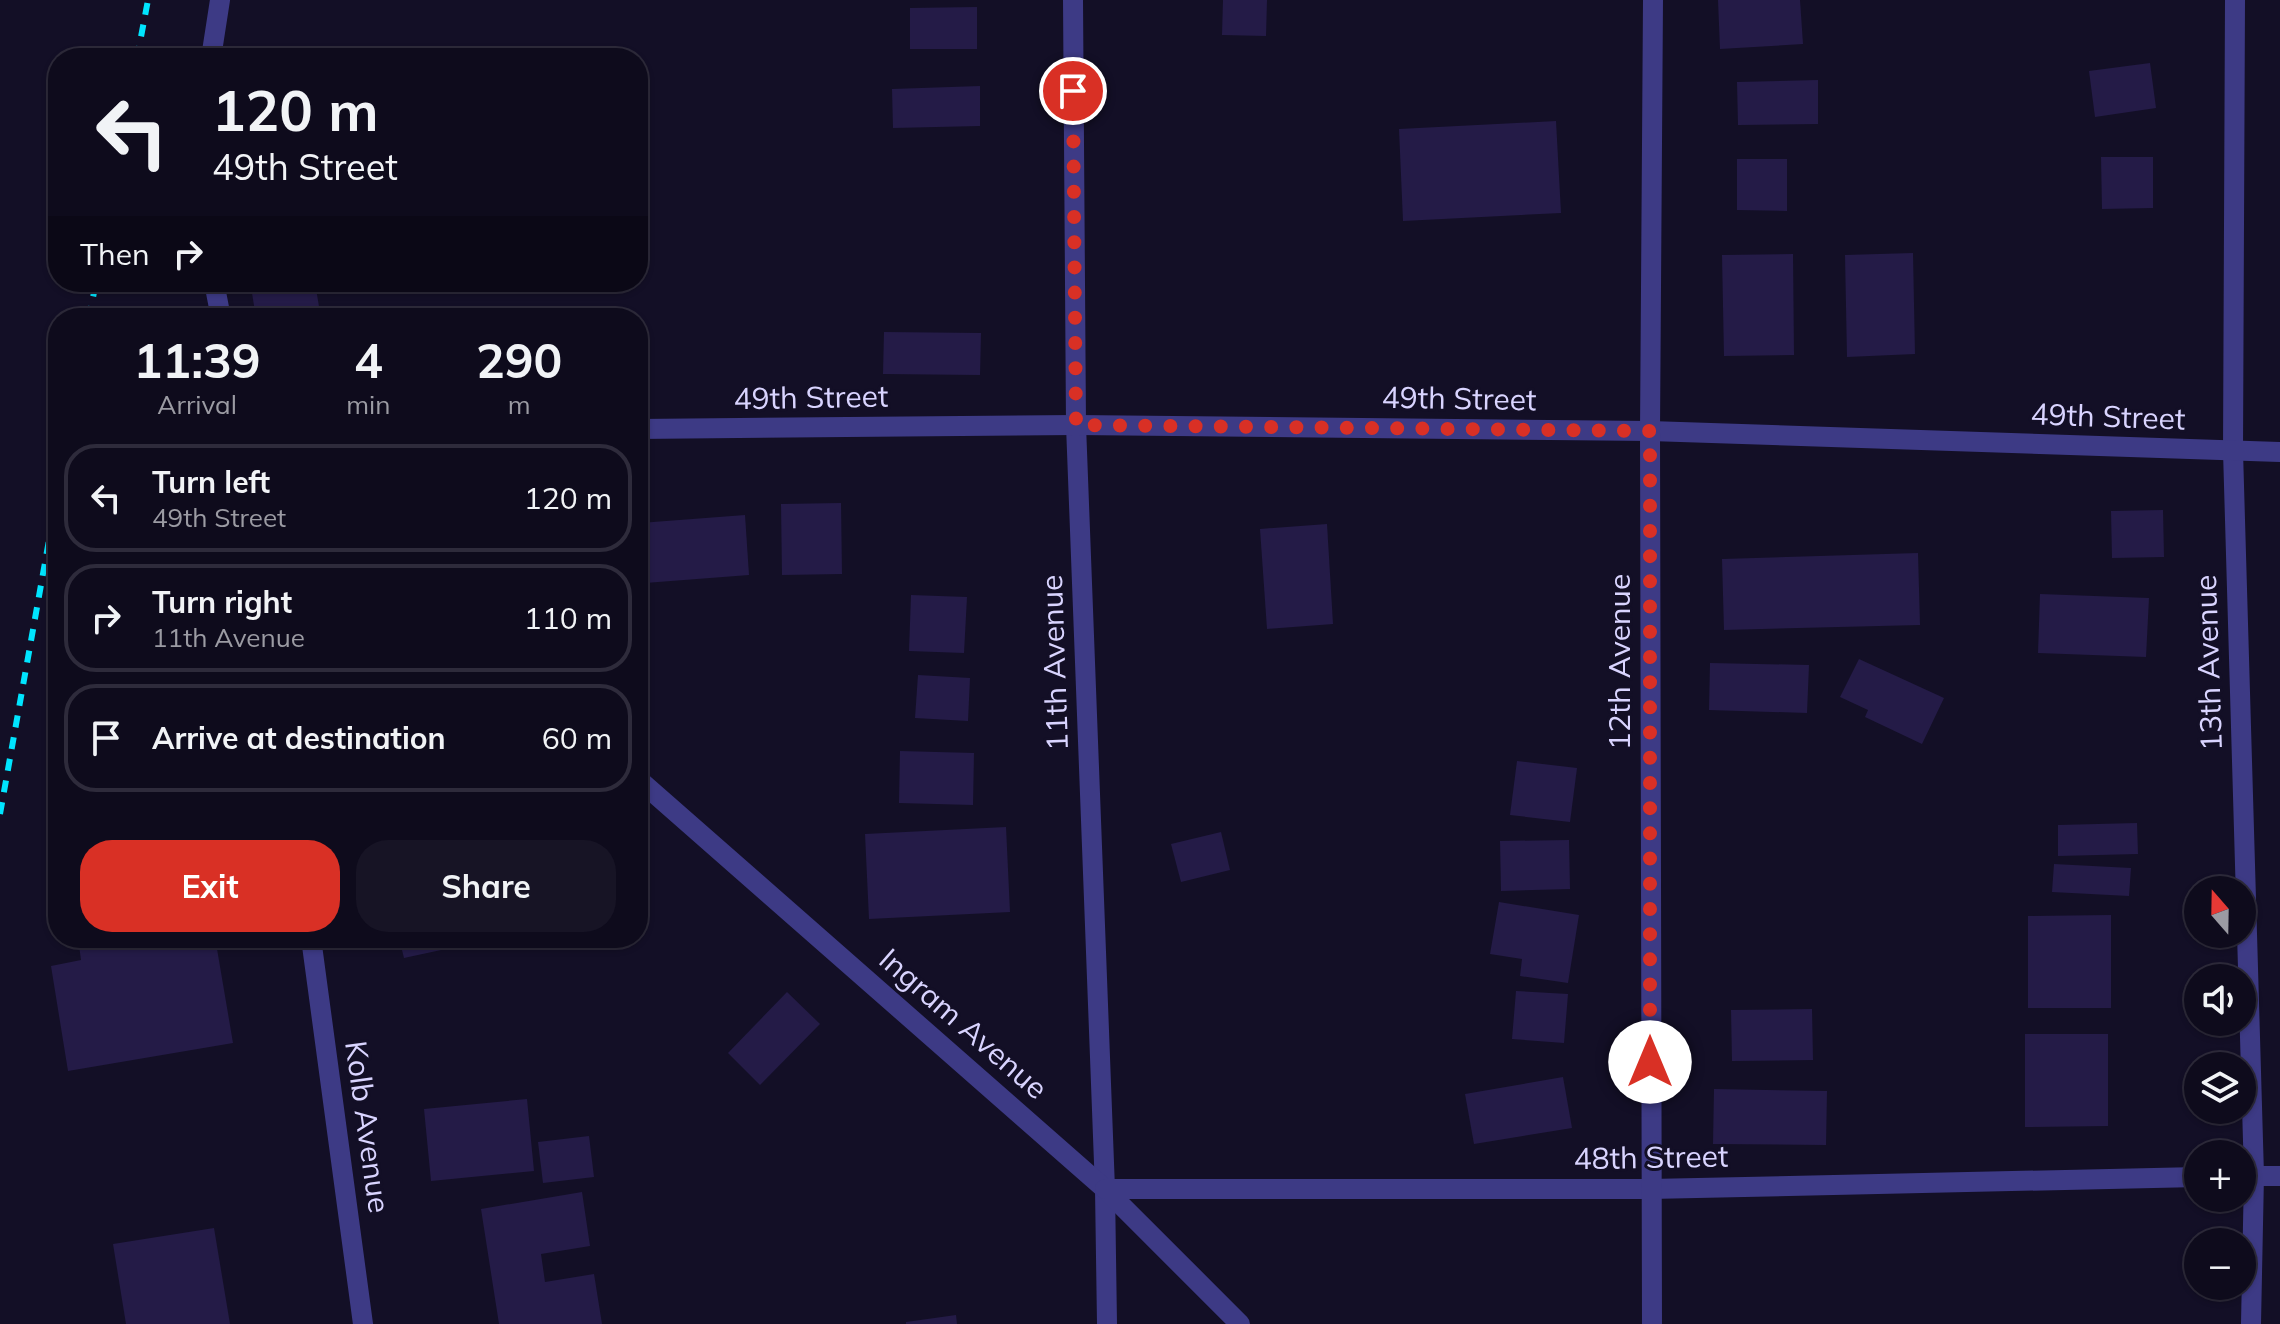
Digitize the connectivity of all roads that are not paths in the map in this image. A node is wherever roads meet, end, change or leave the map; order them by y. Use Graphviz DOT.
graph roads {
  1 [pos="220,0"];
  2 [pos="1073,0"];
  3 [pos="1653,0"];
  4 [pos="2235,0"];
  5 [pos="213,48"];
  6 [pos="1076,425"];
  7 [pos="648,429"];
  8 [pos="1650,431"];
  9 [pos="2233,451"];
  10 [pos="2280,452"];
  11 [pos="648,788"];
  12 [pos="312,948"];
  13 [pos="2247,1140"];
  14 [pos="2256,1175"];
  15 [pos="2280,1176"];
  16 [pos="2184,1177"];
  17 [pos="1105,1189"];
  18 [pos="1650,1189"];
  19 [pos="2249,1212"];
  20 [pos="363,1324"];
  21 [pos="1107,1324"];
  22 [pos="1240,1324"];
  23 [pos="1652,1324"];
  24 [pos="2251,1324"];
  1 -- 5 [label="street"];
  2 -- 6 [label="street, 11th Avenue"];
  3 -- 8 [label="street, 12th Avenue"];
  4 -- 9 [label="street, 13th Avenue"];
  6 -- 7 [label="street, 49th Street"];
  6 -- 8 [label="street, 49th Street"];
  6 -- 17 [label="street, 11th Avenue"];
  8 -- 9 [label="street, 49th Street"];
  8 -- 18 [label="street, 12th Avenue"];
  9 -- 10 [label="street, 49th Street"];
  9 -- 13 [label="street, 13th Avenue"];
  11 -- 17 [label="street, Ingram Avenue"];
  12 -- 20 [label="street, Kolb Avenue"];
  14 -- 15 [label="street"];
  16 -- 18 [label="street, 48th Street"];
  17 -- 18 [label="street, 48th Street"];
  17 -- 21 [label="street, 11th Avenue"];
  17 -- 22 [label="street, Ingram Avenue"];
  18 -- 23 [label="street, 12th Avenue"];
  19 -- 24 [label="street, 13th Avenue"];
}
